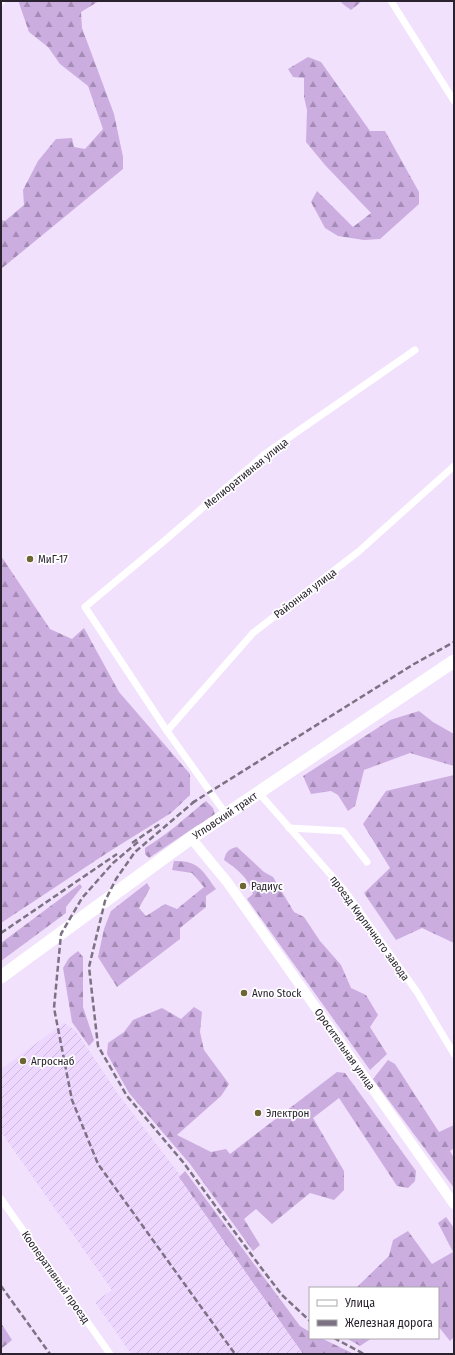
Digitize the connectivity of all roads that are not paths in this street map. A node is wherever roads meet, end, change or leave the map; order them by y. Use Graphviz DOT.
graph roads {
  1 [pos="391,1"];
  2 [pos="454,101"];
  3 [pos="415,350"];
  4 [pos="454,466"];
  5 [pos="454,661"];
  6 [pos="167,731"];
  7 [pos="258,792"];
  8 [pos="216,820"];
  9 [pos="290,828"];
  10 [pos="191,838"];
  11 [pos="367,862"];
  12 [pos="1,977"];
  13 [pos="454,1054"];
  14 [pos="1,1199"];
  15 [pos="454,1204"];
  16 [pos="110,1354"];
  1 -- 2 [label="street"];
  3 -- 6 [label="street, Мелиоративная улица"];
  4 -- 6 [label="street, Районная улица"];
  5 -- 7 [label="highway, Угловский тракт"];
  6 -- 8 [label="street"];
  7 -- 8 [label="highway, Угловский тракт"];
  7 -- 9 [label="street, проезд Кирпичного завода"];
  8 -- 10 [label="highway, Угловский тракт"];
  9 -- 11 [label="street"];
  9 -- 13 [label="street, проезд Кирпичного завода"];
  10 -- 12 [label="highway, Угловский тракт"];
  10 -- 15 [label="main road, Оросительная улица"];
  14 -- 16 [label="street, Кооперативный проезд"];
}
